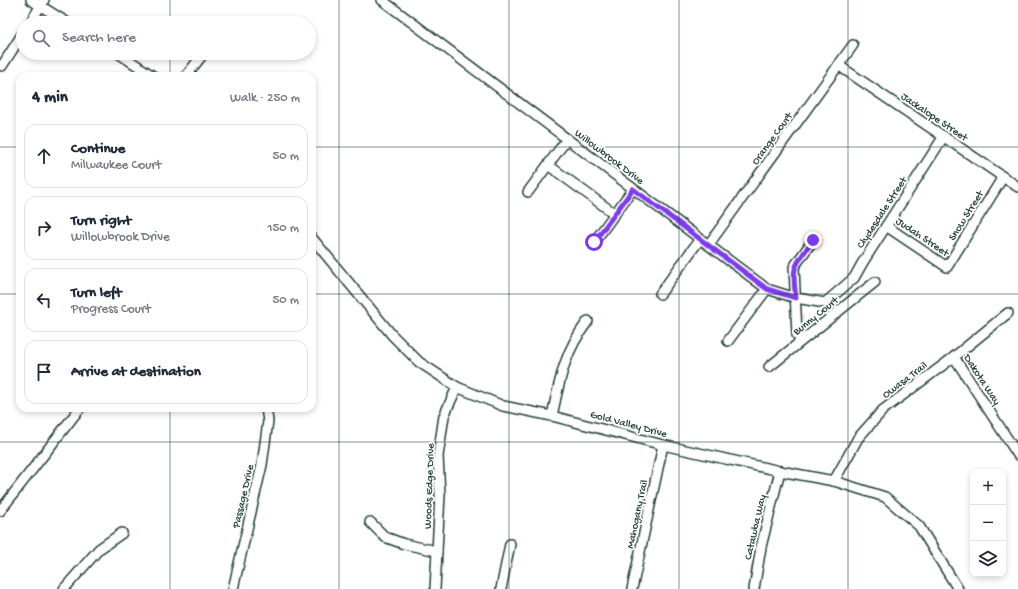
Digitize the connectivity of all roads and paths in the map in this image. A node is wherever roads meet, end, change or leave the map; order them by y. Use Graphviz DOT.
graph roads {
  1 [pos="31,0"];
  2 [pos="382,0"];
  3 [pos="42,3"];
  4 [pos="34,16"];
  5 [pos="59,16"];
  6 [pos="16,45"];
  7 [pos="852,45"];
  8 [pos="129,60"];
  9 [pos="199,60"];
  10 [pos="838,65"];
  11 [pos="2,66"];
  12 [pos="147,72"];
  13 [pos="189,72"];
  14 [pos="944,136"];
  15 [pos="567,139"];
  16 [pos="548,165"];
  17 [pos="1003,177"];
  18 [pos="1018,187"];
  19 [pos="633,189"];
  20 [pos="528,192"];
  21 [pos="615,214"];
  22 [pos="886,226"];
  23 [pos="700,239"];
  24 [pos="813,240"];
  25 [pos="594,242"];
  26 [pos="316,243"];
  27 [pos="709,244"];
  28 [pos="947,267"];
  29 [pos="875,282"];
  30 [pos="767,289"];
  31 [pos="660,294"];
  32 [pos="834,296"];
  33 [pos="796,298"];
  34 [pos="1008,313"];
  35 [pos="588,321"];
  36 [pos="728,341"];
  37 [pos="801,341"];
  38 [pos="954,357"];
  39 [pos="769,367"];
  40 [pos="457,387"];
  41 [pos="77,412"];
  42 [pos="267,412"];
  43 [pos="552,416"];
  44 [pos="1015,444"];
  45 [pos="663,445"];
  46 [pos="1018,455"];
  47 [pos="780,471"];
  48 [pos="834,481"];
  49 [pos="0,511"];
  50 [pos="370,522"];
  51 [pos="122,533"];
  52 [pos="510,544"];
  53 [pos="437,551"];
  54 [pos="64,589"];
  55 [pos="233,589"];
  56 [pos="435,589"];
  57 [pos="502,589"];
  58 [pos="632,589"];
  59 [pos="754,589"];
  60 [pos="958,589"];
  1 -- 3 [label="street"];
  2 -- 15 [label="street, Willowbrook Drive"];
  3 -- 4 [label="street"];
  3 -- 5 [label="street"];
  6 -- 11 [label="street"];
  7 -- 10 [label="street, Orange Court"];
  8 -- 12 [label="street"];
  9 -- 13 [label="street"];
  10 -- 14 [label="street, Jackalope Street"];
  10 -- 27 [label="street, Orange Court"];
  14 -- 17 [label="street, Jackalope Street"];
  14 -- 22 [label="street, Clydesdale Street"];
  15 -- 16 [label="street"];
  15 -- 19 [label="street, Willowbrook Drive"];
  16 -- 20 [label="street"];
  16 -- 21 [label="street"];
  17 -- 18 [label="street, Jackalope Street"];
  17 -- 28 [label="street, Snow Street"];
  19 -- 21 [label="street"];
  19 -- 23 [label="street, Willowbrook Drive"];
  21 -- 25 [label="street"];
  22 -- 28 [label="street, Judah Street"];
  22 -- 32 [label="street, Clydesdale Street"];
  23 -- 27 [label="street, Willowbrook Drive"];
  23 -- 31 [label="street"];
  24 -- 33 [label="street"];
  26 -- 40 [label="street, Gold Valley Drive"];
  27 -- 30 [label="street, Willowbrook Drive"];
  29 -- 37 [label="street, Bunny Court"];
  30 -- 33 [label="street, Willowbrook Drive"];
  30 -- 36 [label="street"];
  32 -- 33 [label="street, Willowbrook Drive"];
  33 -- 37 [label="street"];
  34 -- 38 [label="street, Owasa Trail"];
  35 -- 43 [label="street"];
  37 -- 39 [label="street, Bunny Court"];
  38 -- 44 [label="street, Dakota Way"];
  38 -- 48 [label="street, Owasa Trail"];
  40 -- 43 [label="street, Gold Valley Drive"];
  40 -- 53 [label="street, Woods Edge Drive"];
  41 -- 49 [label="street"];
  42 -- 55 [label="street, Passage Drive"];
  43 -- 45 [label="street, Gold Valley Drive"];
  44 -- 46 [label="street, Dakota Way"];
  45 -- 47 [label="street, Gold Valley Drive"];
  45 -- 58 [label="street, Mahogany Trail"];
  47 -- 48 [label="street, Gold Valley Drive"];
  47 -- 59 [label="street, Catawba Way"];
  48 -- 60 [label="street, Gold Valley Drive"];
  50 -- 53 [label="street"];
  51 -- 54 [label="street"];
  52 -- 57 [label="street"];
  53 -- 56 [label="street, Woods Edge Drive"];
}
